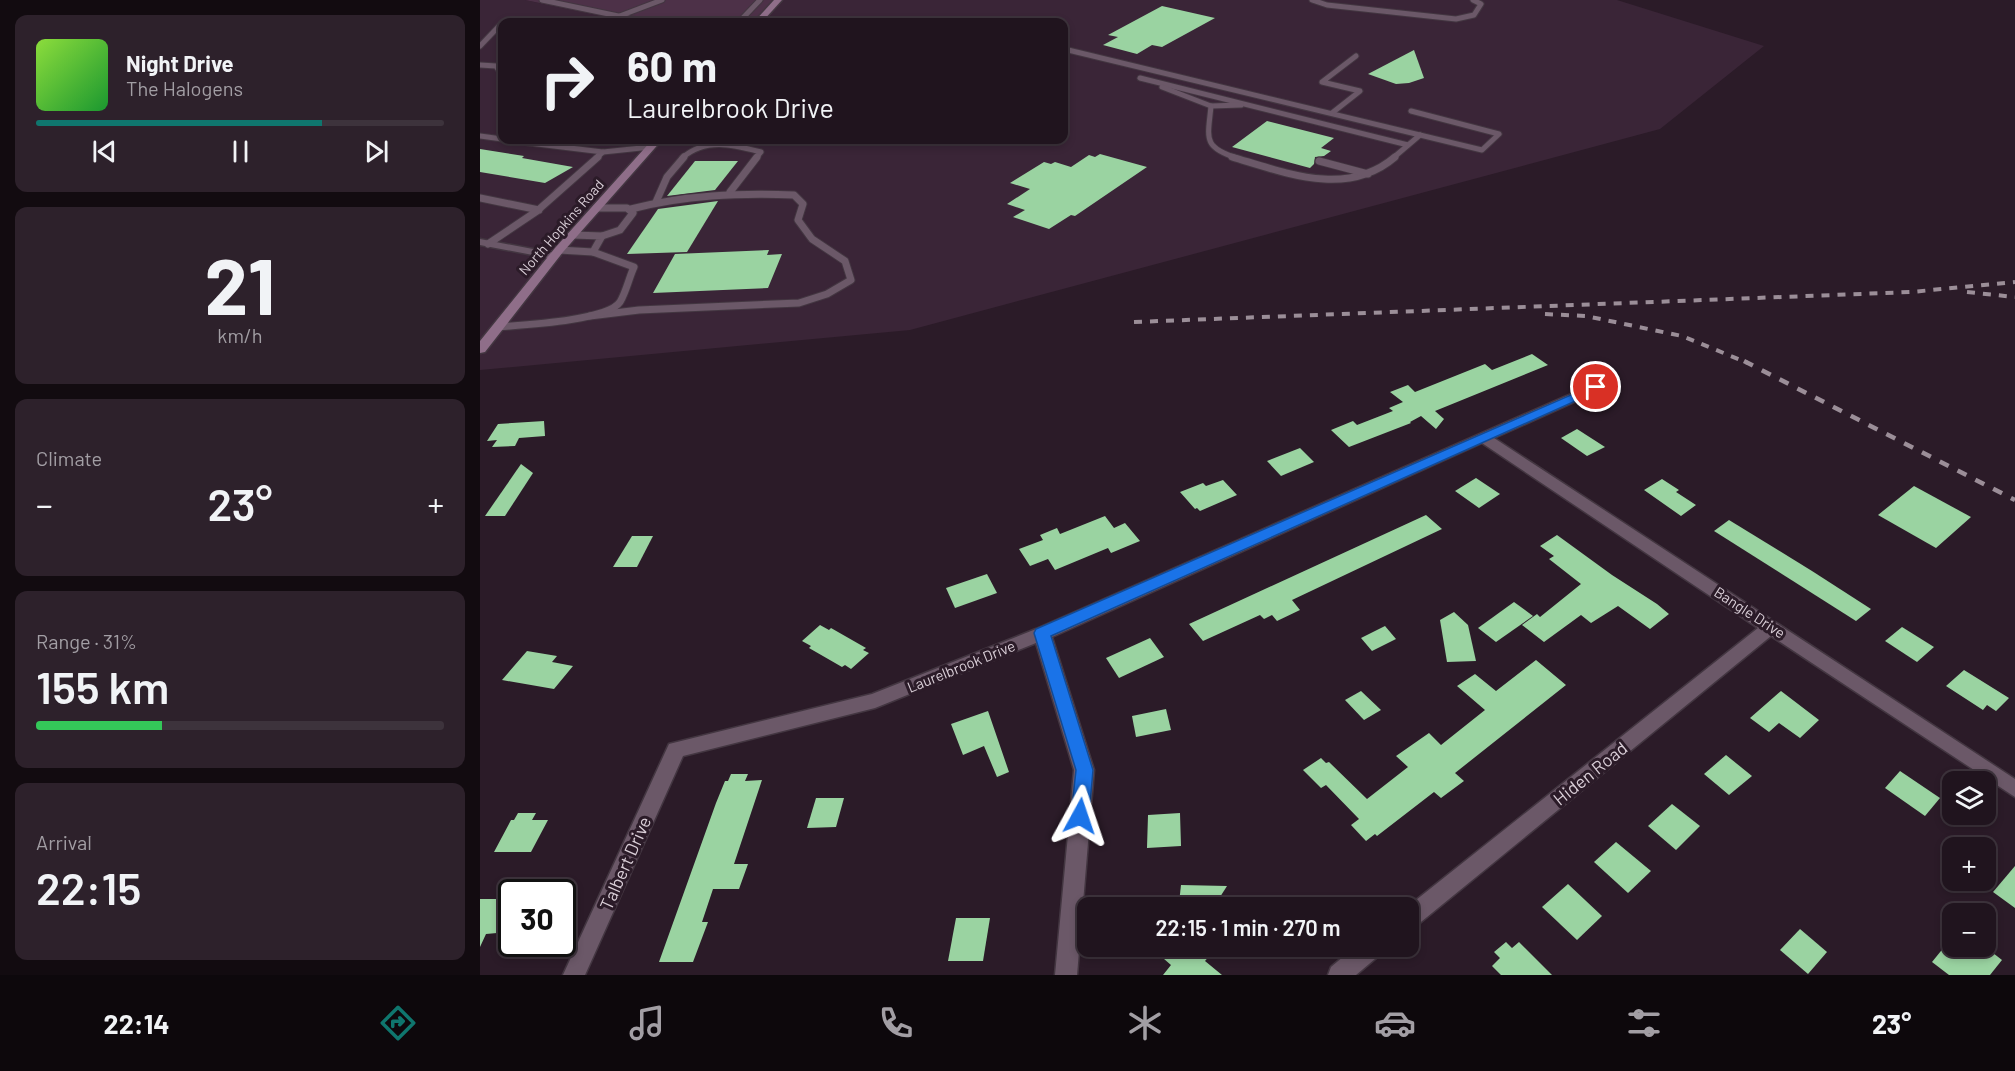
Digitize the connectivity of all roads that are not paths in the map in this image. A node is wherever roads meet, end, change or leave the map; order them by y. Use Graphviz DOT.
graph roads {
  1 [pos="542,0"];
  2 [pos="662,0"];
  3 [pos="760,0"];
  4 [pos="778,0"];
  5 [pos="1312,0"];
  6 [pos="1473,0"];
  7 [pos="617,16"];
  8 [pos="627,18"];
  9 [pos="743,18"];
  10 [pos="762,18"];
  11 [pos="498,29"];
  12 [pos="480,46"];
  13 [pos="1068,50"];
  14 [pos="1356,57"];
  15 [pos="1127,64"];
  16 [pos="480,65"];
  17 [pos="498,69"];
  18 [pos="1140,78"];
  19 [pos="1246,105"];
  20 [pos="1211,106"];
  21 [pos="1411,111"];
  22 [pos="1332,113"];
  23 [pos="1420,135"];
  24 [pos="480,136"];
  25 [pos="498,138"];
  26 [pos="541,144"];
  27 [pos="648,144"];
  28 [pos="653,144"];
  29 [pos="1407,146"];
  30 [pos="603,152"];
  31 [pos="1319,161"];
  32 [pos="1368,174"];
  33 [pos="730,192"];
  34 [pos="480,198"];
  35 [pos="656,202"];
  36 [pos="596,208"];
  37 [pos="631,209"];
  38 [pos="539,210"];
  39 [pos="573,235"];
  40 [pos="602,236"];
  41 [pos="484,243"];
  42 [pos="593,252"];
  43 [pos="557,253"];
  44 [pos="590,316"];
  45 [pos="494,332"];
  46 [pos="480,349"];
  47 [pos="1596,387"];
  48 [pos="1483,437"];
  49 [pos="1772,627"];
  50 [pos="1042,633"];
  51 [pos="676,750"];
  52 [pos="2015,789"];
  53 [pos="1419,910"];
  54 [pos="1361,957"];
  55 [pos="574,975"];
  56 [pos="1066,975"];
  57 [pos="1339,975"];
  1 -- 7 [label="lane"];
  2 -- 7 [label="lane"];
  3 -- 9 [label="lane"];
  4 -- 10 [label="main road"];
  5 -- 6 [label="lane"];
  7 -- 8 [label="lane"];
  11 -- 12 [label="lane"];
  13 -- 15 [label="lane"];
  14 -- 22 [label="lane"];
  15 -- 18 [label="lane"];
  15 -- 22 [label="lane"];
  16 -- 17 [label="lane"];
  18 -- 19 [label="lane"];
  18 -- 20 [label="lane"];
  19 -- 20 [label="lane"];
  19 -- 29 [label="lane"];
  20 -- 32 [label="lane"];
  21 -- 23 [label="lane"];
  22 -- 23 [label="lane"];
  23 -- 29 [label="lane"];
  24 -- 25 [label="lane"];
  26 -- 30 [label="lane"];
  27 -- 30 [label="lane"];
  28 -- 36 [label="main road, North Hopkins Road"];
  29 -- 32 [label="lane"];
  30 -- 38 [label="lane"];
  31 -- 32 [label="lane"];
  33 -- 35 [label="lane"];
  33 -- 35 [label="lane"];
  33 -- 44 [label="lane"];
  34 -- 38 [label="lane"];
  35 -- 37 [label="lane"];
  36 -- 37 [label="lane"];
  36 -- 39 [label="main road, North Hopkins Road"];
  37 -- 40 [label="lane"];
  38 -- 41 [label="lane"];
  39 -- 40 [label="lane"];
  39 -- 43 [label="main road, North Hopkins Road"];
  40 -- 42 [label="lane"];
  41 -- 43 [label="street"];
  42 -- 43 [label="lane"];
  42 -- 44 [label="lane"];
  43 -- 45 [label="main road, North Hopkins Road"];
  44 -- 45 [label="lane"];
  45 -- 46 [label="main road, North Hopkins Road"];
  47 -- 48 [label="street, Laurelbrook Drive"];
  48 -- 49 [label="street, Bangle Drive"];
  48 -- 50 [label="street, Laurelbrook Drive"];
  49 -- 52 [label="street, Bangle Drive"];
  49 -- 53 [label="street, Hiden Road"];
  50 -- 51 [label="street, Laurelbrook Drive"];
  50 -- 56 [label="street"];
  51 -- 55 [label="street, Talbert Drive"];
  54 -- 57 [label="street"];
}
